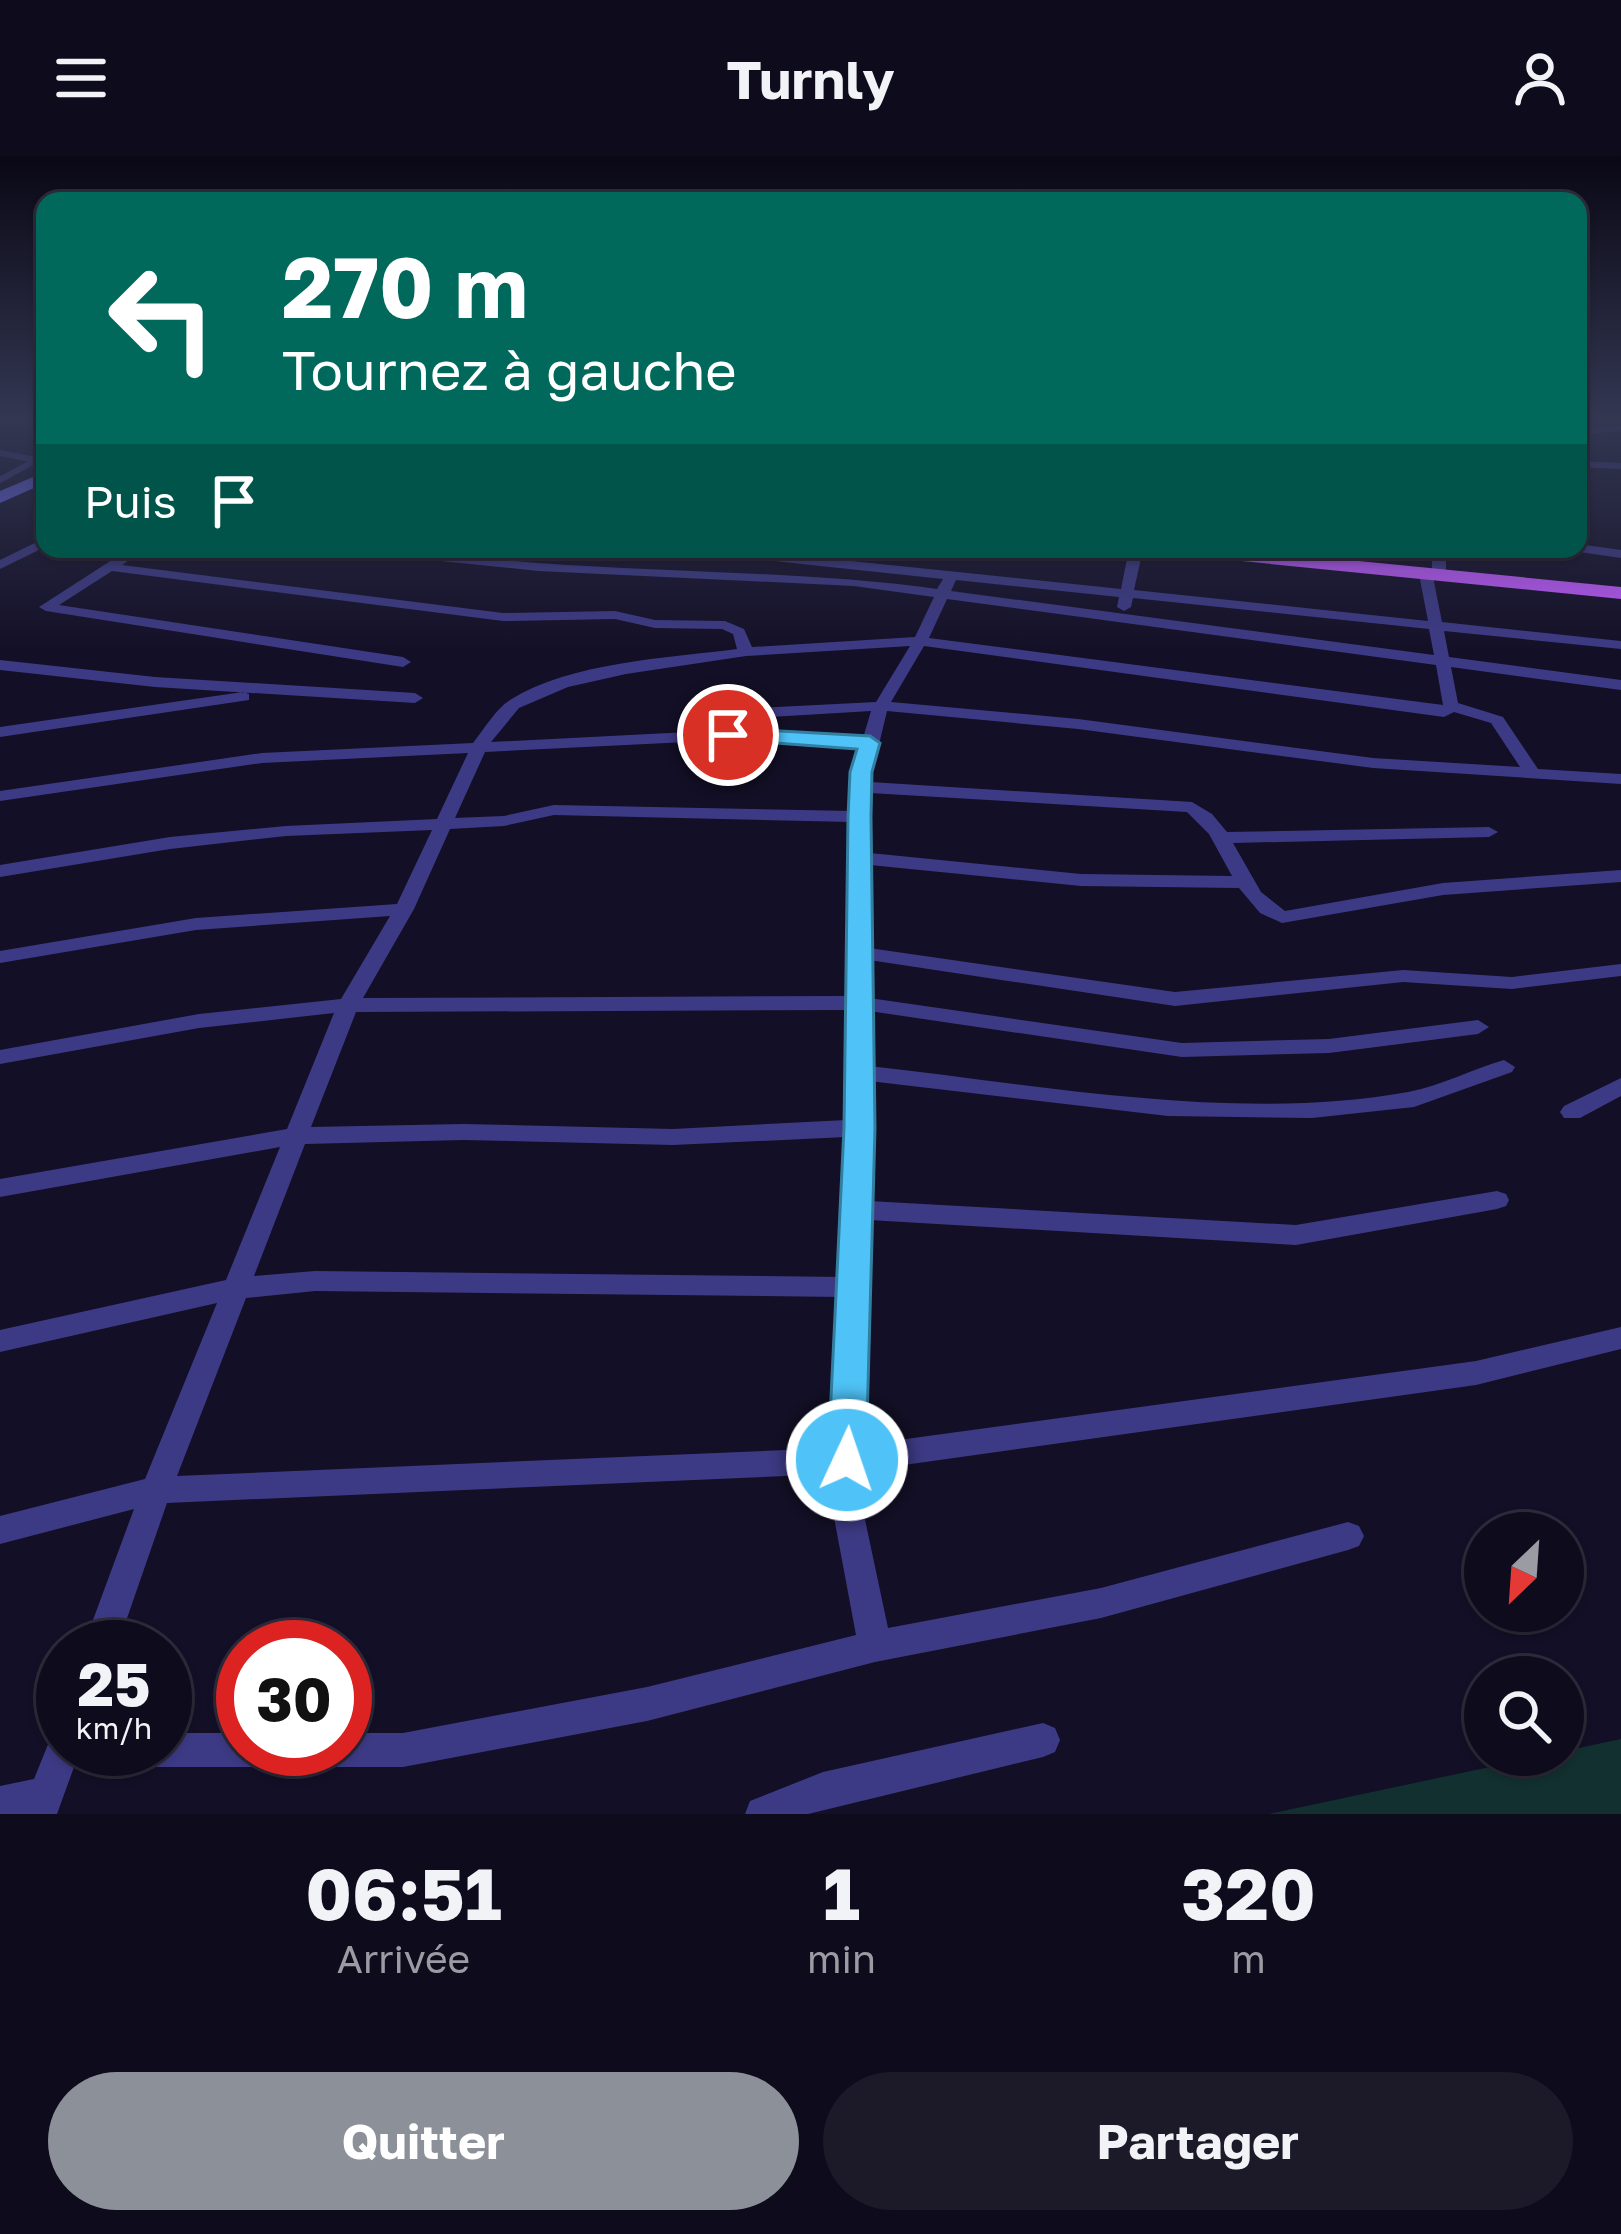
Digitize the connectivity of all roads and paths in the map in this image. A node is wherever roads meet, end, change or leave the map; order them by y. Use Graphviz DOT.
graph roads {
  1 [pos="36,547"];
  2 [pos="1587,549"];
  3 [pos="1621,554"];
  4 [pos="124,558"];
  5 [pos="445,558"];
  6 [pos="547,558"];
  7 [pos="839,558"];
  8 [pos="851,558"];
  9 [pos="1134,558"];
  10 [pos="1268,558"];
  11 [pos="1437,558"];
  12 [pos="0,565"];
  13 [pos="109,567"];
  14 [pos="539,568"];
  15 [pos="1432,575"];
  16 [pos="830,580"];
  17 [pos="947,585"];
  18 [pos="1621,593"];
  19 [pos="1127,594"];
  20 [pos="1119,620"];
  21 [pos="1437,626"];
  22 [pos="920,641"];
  23 [pos="1621,645"];
  24 [pos="746,652"];
  25 [pos="1442,658"];
  26 [pos="403,662"];
  27 [pos="0,665"];
  28 [pos="1621,685"];
  29 [pos="274,691"];
  30 [pos="415,698"];
  31 [pos="881,706"];
  32 [pos="1451,706"];
  33 [pos="700,716"];
  34 [pos="0,732"];
  35 [pos="870,743"];
  36 [pos="480,745"];
  37 [pos="1534,775"];
  38 [pos="1621,779"];
  39 [pos="860,787"];
  40 [pos="0,796"];
  41 [pos="859,817"];
  42 [pos="446,822"];
  43 [pos="1489,832"];
  44 [pos="1221,838"];
  45 [pos="859,858"];
  46 [pos="0,871"];
  47 [pos="1621,876"];
  48 [pos="1246,882"];
  49 [pos="404,909"];
  50 [pos="862,952"];
  51 [pos="0,957"];
  52 [pos="1621,970"];
  53 [pos="860,1004"];
  54 [pos="348,1005"];
  55 [pos="1478,1027"];
  56 [pos="0,1057"];
  57 [pos="1504,1067"];
  58 [pos="859,1072"];
  59 [pos="1621,1086"];
  60 [pos="1572,1112"];
  61 [pos="860,1128"];
  62 [pos="295,1136"];
  63 [pos="0,1188"];
  64 [pos="1498,1200"];
  65 [pos="858,1210"];
  66 [pos="238,1288"];
  67 [pos="856,1288"];
  68 [pos="1621,1338"];
  69 [pos="0,1341"];
  70 [pos="847,1460"];
  71 [pos="156,1490"];
  72 [pos="0,1530"];
  73 [pos="1348,1536"];
  74 [pos="110,1620"];
  75 [pos="875,1646"];
  76 [pos="1043,1740"];
  77 [pos="192,1749"];
  78 [pos="0,1804"];
  79 [pos="43,1804"];
  80 [pos="763,1814"];
  1 -- 12 [label="street"];
  2 -- 3 [label="street"];
  4 -- 13 [label="street"];
  5 -- 14 [label="street"];
  6 -- 14 [label="street"];
  7 -- 16 [label="street"];
  8 -- 17 [label="street"];
  9 -- 19 [label="street"];
  10 -- 15 [label="main road"];
  11 -- 15 [label="street"];
  13 -- 24 [label="street"];
  13 -- 26 [label="street"];
  14 -- 16 [label="street"];
  15 -- 18 [label="main road"];
  15 -- 21 [label="street"];
  16 -- 17 [label="street"];
  17 -- 19 [label="street"];
  17 -- 20 [label="street"];
  17 -- 22 [label="street"];
  19 -- 20 [label="street"];
  19 -- 21 [label="street"];
  20 -- 25 [label="street"];
  21 -- 23 [label="street"];
  21 -- 25 [label="street"];
  22 -- 24 [label="street"];
  22 -- 31 [label="street"];
  22 -- 32 [label="street"];
  24 -- 36 [label="street"];
  25 -- 28 [label="street"];
  25 -- 32 [label="street"];
  27 -- 29 [label="street"];
  29 -- 30 [label="street"];
  29 -- 34 [label="street"];
  31 -- 33 [label="street"];
  31 -- 35 [label="street"];
  31 -- 37 [label="street"];
  32 -- 37 [label="street"];
  35 -- 36 [label="street"];
  35 -- 39 [label="street"];
  36 -- 40 [label="street"];
  36 -- 42 [label="street"];
  37 -- 38 [label="street"];
  39 -- 41 [label="street"];
  39 -- 44 [label="street"];
  41 -- 42 [label="street"];
  41 -- 45 [label="street"];
  42 -- 46 [label="street"];
  42 -- 49 [label="street"];
  43 -- 44 [label="street"];
  44 -- 48 [label="street"];
  45 -- 48 [label="street"];
  45 -- 50 [label="street"];
  47 -- 48 [label="street"];
  49 -- 51 [label="street"];
  49 -- 54 [label="street"];
  50 -- 52 [label="street"];
  50 -- 53 [label="street"];
  53 -- 54 [label="street"];
  53 -- 55 [label="street"];
  53 -- 58 [label="street"];
  54 -- 56 [label="street"];
  54 -- 62 [label="street"];
  57 -- 58 [label="street"];
  58 -- 61 [label="street"];
  59 -- 60 [label="street"];
  61 -- 62 [label="street"];
  61 -- 65 [label="street"];
  62 -- 63 [label="street"];
  62 -- 66 [label="street"];
  64 -- 65 [label="street"];
  65 -- 67 [label="street"];
  66 -- 67 [label="street"];
  66 -- 69 [label="street"];
  66 -- 71 [label="street"];
  67 -- 70 [label="street"];
  68 -- 70 [label="street"];
  70 -- 71 [label="street"];
  70 -- 75 [label="street"];
  71 -- 72 [label="street"];
  71 -- 74 [label="street"];
  73 -- 75 [label="street"];
  75 -- 77 [label="street"];
  76 -- 80 [label="street"];
  78 -- 79 [label="street"];
}
